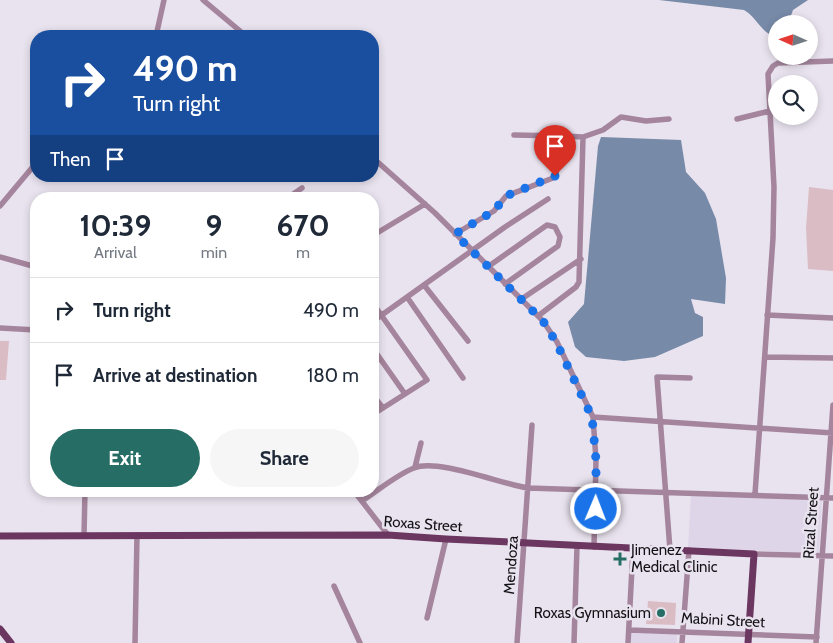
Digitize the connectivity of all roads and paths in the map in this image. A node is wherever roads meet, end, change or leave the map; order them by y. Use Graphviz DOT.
graph roads {
  1 [pos="164,0"];
  2 [pos="203,0"];
  3 [pos="157,30"];
  4 [pos="239,30"];
  5 [pos="833,61"];
  6 [pos="768,75"];
  7 [pos="768,111"];
  8 [pos="669,119"];
  9 [pos="737,119"];
  10 [pos="771,125"];
  11 [pos="514,135"];
  12 [pos="563,136"];
  13 [pos="583,137"];
  14 [pos="379,163"];
  15 [pos="30,170"];
  16 [pos="302,188"];
  17 [pos="296,192"];
  18 [pos="548,199"];
  19 [pos="425,204"];
  20 [pos="0,206"];
  21 [pos="379,232"];
  22 [pos="455,234"];
  23 [pos="473,251"];
  24 [pos="0,257"];
  25 [pos="581,260"];
  26 [pos="30,265"];
  27 [pos="489,266"];
  28 [pos="505,284"];
  29 [pos="424,285"];
  30 [pos="407,297"];
  31 [pos="520,300"];
  32 [pos="379,310"];
  33 [pos="383,315"];
  34 [pos="767,315"];
  35 [pos="538,316"];
  36 [pos="379,318"];
  37 [pos="833,318"];
  38 [pos="0,328"];
  39 [pos="30,330"];
  40 [pos="468,341"];
  41 [pos="379,357"];
  42 [pos="765,357"];
  43 [pos="833,358"];
  44 [pos="463,378"];
  45 [pos="690,378"];
  46 [pos="405,394"];
  47 [pos="379,403"];
  48 [pos="833,405"];
  49 [pos="383,408"];
  50 [pos="379,411"];
  51 [pos="592,417"];
  52 [pos="660,421"];
  53 [pos="532,425"];
  54 [pos="759,427"];
  55 [pos="832,433"];
  56 [pos="421,443"];
  57 [pos="415,467"];
  58 [pos="528,488"];
  59 [pos="379,491"];
  60 [pos="597,491"];
  61 [pos="665,491"];
  62 [pos="755,494"];
  63 [pos="85,497"];
  64 [pos="358,497"];
  65 [pos="370,497"];
  66 [pos="830,498"];
  67 [pos="362,502"];
  68 [pos="388,534"];
  69 [pos="137,535"];
  70 [pos="0,536"];
  71 [pos="84,536"];
  72 [pos="446,539"];
  73 [pos="526,543"];
  74 [pos="577,546"];
  75 [pos="594,547"];
  76 [pos="633,548"];
  77 [pos="670,550"];
  78 [pos="688,550"];
  79 [pos="754,554"];
  80 [pos="821,556"];
  81 [pos="833,556"];
  82 [pos="334,586"];
  83 [pos="427,618"];
  84 [pos="0,629"];
  85 [pos="629,630"];
  86 [pos="683,631"];
  87 [pos="749,634"];
  88 [pos="817,640"];
  89 [pos="11,643"];
  90 [pos="135,643"];
  91 [pos="360,643"];
  92 [pos="517,643"];
  93 [pos="574,643"];
  94 [pos="628,643"];
  95 [pos="682,643"];
  96 [pos="748,643"];
  1 -- 3 [label="street"];
  2 -- 4 [label="street"];
  5 -- 6 [label="street"];
  7 -- 9 [label="street"];
  8 -- 13 [label="street"];
  10 -- 34 [label="street"];
  11 -- 12 [label="street"];
  12 -- 13 [label="street"];
  12 -- 22 [label="street"];
  13 -- 25 [label="street"];
  14 -- 19 [label="street"];
  15 -- 20 [label="street"];
  16 -- 17 [label="street"];
  18 -- 23 [label="street"];
  19 -- 21 [label="street"];
  19 -- 22 [label="street"];
  22 -- 23 [label="street"];
  23 -- 27 [label="street"];
  23 -- 29 [label="street"];
  24 -- 26 [label="street"];
  25 -- 31 [label="street"];
  25 -- 35 [label="street"];
  27 -- 28 [label="street"];
  27 -- 28 [label="street"];
  28 -- 31 [label="street"];
  29 -- 30 [label="street"];
  29 -- 40 [label="street"];
  30 -- 33 [label="street"];
  30 -- 44 [label="street"];
  31 -- 35 [label="street"];
  32 -- 33 [label="street"];
  33 -- 36 [label="street"];
  33 -- 46 [label="street"];
  34 -- 37 [label="street"];
  34 -- 42 [label="street"];
  35 -- 51 [label="street"];
  38 -- 39 [label="street"];
  41 -- 46 [label="street"];
  42 -- 43 [label="street"];
  42 -- 54 [label="street"];
  45 -- 52 [label="street"];
  46 -- 49 [label="street"];
  47 -- 49 [label="street"];
  48 -- 55 [label="street, Rizal Street"];
  49 -- 50 [label="street"];
  51 -- 52 [label="street"];
  51 -- 60 [label="street"];
  52 -- 54 [label="street"];
  52 -- 61 [label="street"];
  53 -- 58 [label="street, Mendoza"];
  54 -- 55 [label="street"];
  54 -- 62 [label="street"];
  55 -- 66 [label="street, Rizal Street"];
  56 -- 57 [label="street"];
  57 -- 58 [label="street"];
  57 -- 59 [label="street"];
  58 -- 60 [label="street"];
  58 -- 73 [label="street, Mendoza"];
  60 -- 61 [label="street"];
  60 -- 75 [label="street"];
  61 -- 62 [label="street"];
  61 -- 77 [label="street"];
  62 -- 66 [label="street"];
  63 -- 71 [label="street"];
  64 -- 67 [label="street"];
  65 -- 67 [label="street"];
  66 -- 80 [label="street, Rizal Street"];
  67 -- 68 [label="street"];
  68 -- 69 [label="main road, Roxas Street"];
  68 -- 72 [label="main road, Roxas Street"];
  69 -- 71 [label="main road, Roxas Street"];
  69 -- 90 [label="street"];
  70 -- 71 [label="main road, Roxas Street"];
  72 -- 73 [label="main road, Roxas Street"];
  72 -- 83 [label="street"];
  73 -- 74 [label="main road, Roxas Street"];
  73 -- 92 [label="street, Mendoza"];
  74 -- 75 [label="main road, Roxas Street"];
  74 -- 93 [label="street"];
  75 -- 76 [label="main road, Roxas Street"];
  76 -- 77 [label="main road, Roxas Street"];
  76 -- 85 [label="street"];
  77 -- 78 [label="main road, Roxas Street"];
  78 -- 79 [label="main road, Roxas Street"];
  78 -- 86 [label="street"];
  79 -- 80 [label="street"];
  79 -- 87 [label="main road"];
  80 -- 81 [label="street"];
  80 -- 88 [label="street, Rizal Street"];
  82 -- 91 [label="street"];
  84 -- 89 [label="main road"];
  85 -- 86 [label="street, Mabini Street"];
  85 -- 94 [label="street"];
  86 -- 87 [label="street, Mabini Street"];
  86 -- 95 [label="street"];
  87 -- 88 [label="street, Mabini Street"];
  87 -- 96 [label="main road"];
}
